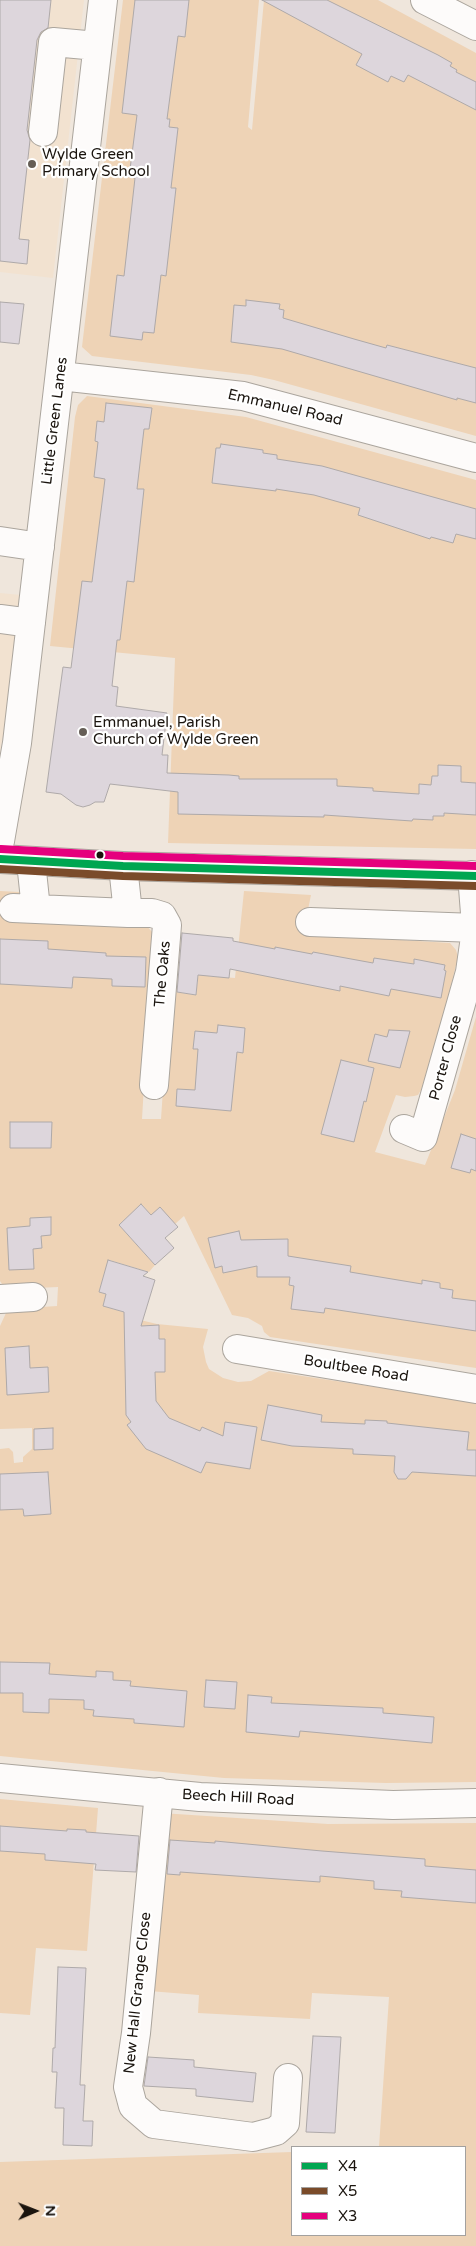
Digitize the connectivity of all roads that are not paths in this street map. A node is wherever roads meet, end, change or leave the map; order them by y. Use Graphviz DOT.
graph roads {
  1 [pos="103,0"];
  2 [pos="425,0"];
  3 [pos="476,26"];
  4 [pos="97,46"];
  5 [pos="43,132"];
  6 [pos="60,376"];
  7 [pos="476,458"];
  8 [pos="0,541"];
  9 [pos="40,547"];
  10 [pos="0,619"];
  11 [pos="31,623"];
  12 [pos="8,742"];
  13 [pos="0,841"];
  14 [pos="0,860"];
  15 [pos="31,862"];
  16 [pos="123,866"];
  17 [pos="474,876"];
  18 [pos="128,913"];
  19 [pos="310,922"];
  20 [pos="476,928"];
  21 [pos="154,1085"];
  22 [pos="404,1129"];
  23 [pos="33,1297"];
  24 [pos="0,1299"];
  25 [pos="237,1349"];
  26 [pos="476,1389"];
  27 [pos="0,1778"];
  28 [pos="159,1792"];
  29 [pos="476,1803"];
  30 [pos="288,2078"];
  1 -- 4 [label="street, Little Green Lanes"];
  2 -- 3 [label="street"];
  4 -- 5 [label="street"];
  4 -- 6 [label="street, Little Green Lanes"];
  6 -- 7 [label="street, Emmanuel Road"];
  6 -- 9 [label="street, Little Green Lanes"];
  8 -- 9 [label="street"];
  9 -- 11 [label="street, Little Green Lanes"];
  10 -- 11 [label="street"];
  11 -- 12 [label="street, Little Green Lanes"];
  12 -- 13 [label="street, Little Green Lanes"];
  14 -- 15 [label="street"];
  15 -- 16 [label="street"];
  15 -- 18 [label="street"];
  16 -- 17 [label="street"];
  16 -- 18 [label="street"];
  17 -- 20 [label="street, Porter Close"];
  18 -- 21 [label="street, The Oaks"];
  19 -- 20 [label="street"];
  20 -- 22 [label="street, Porter Close"];
  23 -- 24 [label="street"];
  25 -- 26 [label="street, Boultbee Road"];
  27 -- 28 [label="street, Beech Hill Road"];
  28 -- 29 [label="street, Beech Hill Road"];
  28 -- 30 [label="street, New Hall Grange Close"];
}
